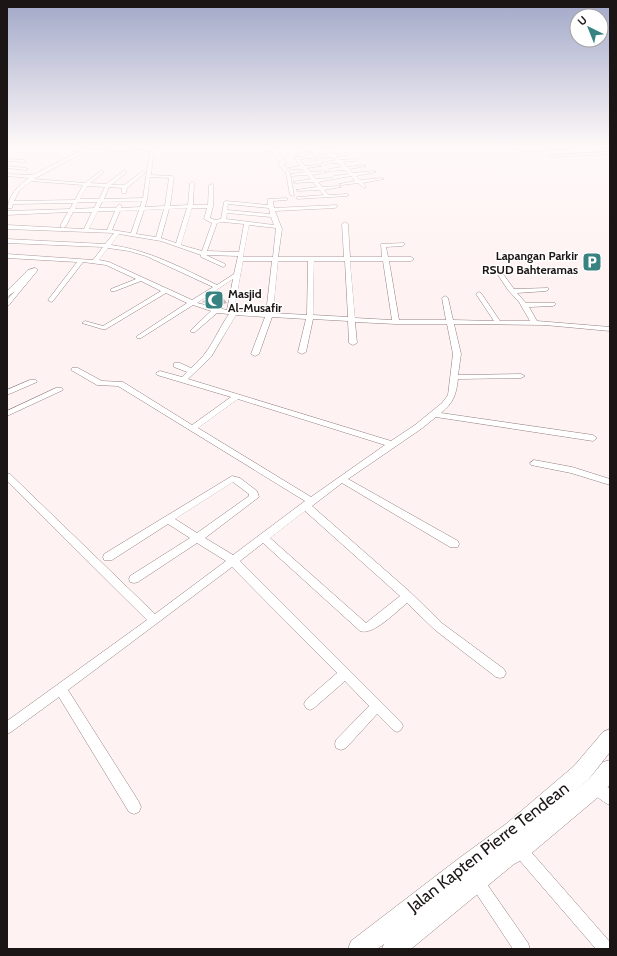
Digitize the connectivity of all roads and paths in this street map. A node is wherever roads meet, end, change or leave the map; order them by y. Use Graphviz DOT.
graph roads {
  1 [pos="81,193"];
  2 [pos="104,193"];
  3 [pos="123,193"];
  4 [pos="146,193"];
  5 [pos="169,193"];
  6 [pos="191,193"];
  7 [pos="211,193"];
  8 [pos="324,193"];
  9 [pos="347,195"];
  10 [pos="327,196"];
  11 [pos="10,197"];
  12 [pos="315,197"];
  13 [pos="145,198"];
  14 [pos="299,198"];
  15 [pos="121,199"];
  16 [pos="77,200"];
  17 [pos="101,200"];
  18 [pos="285,200"];
  19 [pos="11,203"];
  20 [pos="210,206"];
  21 [pos="335,206"];
  22 [pos="190,207"];
  23 [pos="319,207"];
  24 [pos="167,208"];
  25 [pos="272,208"];
  26 [pos="142,209"];
  27 [pos="117,210"];
  28 [pos="72,211"];
  29 [pos="96,211"];
  30 [pos="224,211"];
  31 [pos="7,214"];
  32 [pos="273,216"];
  33 [pos="42,220"];
  34 [pos="224,220"];
  35 [pos="214,222"];
  36 [pos="247,223"];
  37 [pos="345,224"];
  38 [pos="63,226"];
  39 [pos="7,227"];
  40 [pos="278,227"];
  41 [pos="86,230"];
  42 [pos="109,231"];
  43 [pos="118,232"];
  44 [pos="133,234"];
  45 [pos="158,239"];
  46 [pos="7,241"];
  47 [pos="402,244"];
  48 [pos="108,246"];
  49 [pos="178,246"];
  50 [pos="204,253"];
  51 [pos="7,256"];
  52 [pos="240,256"];
  53 [pos="311,258"];
  54 [pos="386,258"];
  55 [pos="276,259"];
  56 [pos="348,259"];
  57 [pos="412,259"];
  58 [pos="81,260"];
  59 [pos="95,261"];
  60 [pos="223,265"];
  61 [pos="236,275"];
  62 [pos="501,275"];
  63 [pos="142,279"];
  64 [pos="217,287"];
  65 [pos="546,289"];
  66 [pos="113,290"];
  67 [pos="166,291"];
  68 [pos="512,291"];
  69 [pos="479,294"];
  70 [pos="7,295"];
  71 [pos="445,298"];
  72 [pos="51,300"];
  73 [pos="192,303"];
  74 [pos="7,304"];
  75 [pos="553,304"];
  76 [pos="525,305"];
  77 [pos="215,311"];
  78 [pos="232,312"];
  79 [pos="270,315"];
  80 [pos="310,318"];
  81 [pos="352,320"];
  82 [pos="396,322"];
  83 [pos="498,322"];
  84 [pos="534,322"];
  85 [pos="85,323"];
  86 [pos="451,323"];
  87 [pos="610,329"];
  88 [pos="193,331"];
  89 [pos="139,337"];
  90 [pos="353,343"];
  91 [pos="302,352"];
  92 [pos="255,354"];
  93 [pos="177,365"];
  94 [pos="75,370"];
  95 [pos="192,370"];
  96 [pos="160,373"];
  97 [pos="521,376"];
  98 [pos="455,377"];
  99 [pos="183,380"];
  100 [pos="33,382"];
  101 [pos="59,390"];
  102 [pos="7,393"];
  103 [pos="236,397"];
  104 [pos="7,414"];
  105 [pos="434,414"];
  106 [pos="193,428"];
  107 [pos="593,438"];
  108 [pos="390,444"];
  109 [pos="534,462"];
  110 [pos="7,476"];
  111 [pos="342,479"];
  112 [pos="610,482"];
  113 [pos="308,503"];
  114 [pos="168,519"];
  115 [pos="198,538"];
  116 [pos="264,538"];
  117 [pos="454,544"];
  118 [pos="108,557"];
  119 [pos="232,560"];
  120 [pos="134,580"];
  121 [pos="407,597"];
  122 [pos="154,620"];
  123 [pos="345,673"];
  124 [pos="500,673"];
  125 [pos="61,689"];
  126 [pos="310,704"];
  127 [pos="377,706"];
  128 [pos="397,726"];
  129 [pos="7,728"];
  130 [pos="610,738"];
  131 [pos="341,744"];
  132 [pos="610,769"];
  133 [pos="603,792"];
  134 [pos="134,807"];
  135 [pos="520,850"];
  136 [pos="477,882"];
  137 [pos="359,949"];
  138 [pos="393,949"];
  139 [pos="522,949"];
  140 [pos="606,949"];
  1 -- 16 [label="street"];
  2 -- 17 [label="street"];
  3 -- 15 [label="street"];
  4 -- 13 [label="street"];
  5 -- 24 [label="street"];
  6 -- 22 [label="street"];
  7 -- 20 [label="street"];
  8 -- 10 [label="street"];
  9 -- 10 [label="street"];
  10 -- 12 [label="street"];
  11 -- 19 [label="street"];
  12 -- 14 [label="street"];
  12 -- 23 [label="street"];
  13 -- 15 [label="street"];
  13 -- 26 [label="street"];
  15 -- 17 [label="street"];
  15 -- 27 [label="street"];
  16 -- 17 [label="street"];
  16 -- 19 [label="street"];
  16 -- 28 [label="street"];
  17 -- 29 [label="street"];
  18 -- 25 [label="street"];
  19 -- 31 [label="street"];
  20 -- 22 [label="street"];
  20 -- 35 [label="street"];
  21 -- 23 [label="street"];
  22 -- 24 [label="street"];
  22 -- 49 [label="street"];
  23 -- 25 [label="street"];
  24 -- 26 [label="street"];
  24 -- 45 [label="street"];
  25 -- 30 [label="street"];
  25 -- 32 [label="street"];
  26 -- 27 [label="street"];
  26 -- 44 [label="street"];
  27 -- 29 [label="street"];
  27 -- 42 [label="street"];
  28 -- 29 [label="street"];
  28 -- 33 [label="street"];
  28 -- 38 [label="street"];
  29 -- 41 [label="street"];
  30 -- 32 [label="street"];
  30 -- 34 [label="street"];
  31 -- 33 [label="street"];
  32 -- 40 [label="street"];
  33 -- 39 [label="street"];
  33 -- 41 [label="street"];
  34 -- 35 [label="street"];
  34 -- 36 [label="street"];
  35 -- 50 [label="street"];
  36 -- 40 [label="street"];
  36 -- 52 [label="street"];
  37 -- 56 [label="street"];
  40 -- 55 [label="street"];
  41 -- 42 [label="street"];
  42 -- 43 [label="street"];
  43 -- 44 [label="street"];
  43 -- 48 [label="street"];
  44 -- 45 [label="street"];
  45 -- 49 [label="street"];
  46 -- 48 [label="street"];
  47 -- 54 [label="street"];
  48 -- 59 [label="street"];
  48 -- 64 [label="street"];
  49 -- 50 [label="street"];
  50 -- 52 [label="street"];
  50 -- 60 [label="street"];
  51 -- 58 [label="street"];
  52 -- 55 [label="street"];
  52 -- 61 [label="street"];
  53 -- 55 [label="street"];
  53 -- 56 [label="street"];
  53 -- 80 [label="street"];
  54 -- 56 [label="street"];
  54 -- 57 [label="street"];
  54 -- 82 [label="street"];
  55 -- 79 [label="street"];
  56 -- 81 [label="street"];
  58 -- 59 [label="street"];
  58 -- 72 [label="street"];
  59 -- 63 [label="street"];
  61 -- 64 [label="street"];
  61 -- 78 [label="street"];
  62 -- 68 [label="street"];
  63 -- 66 [label="street"];
  63 -- 67 [label="street"];
  64 -- 73 [label="street"];
  65 -- 68 [label="street"];
  67 -- 73 [label="street"];
  67 -- 85 [label="street"];
  68 -- 76 [label="street"];
  69 -- 83 [label="street"];
  70 -- 74 [label="street"];
  71 -- 86 [label="street"];
  73 -- 77 [label="street"];
  73 -- 89 [label="street"];
  75 -- 76 [label="street"];
  76 -- 84 [label="street"];
  77 -- 78 [label="street"];
  77 -- 88 [label="street"];
  78 -- 79 [label="street"];
  78 -- 95 [label="street"];
  79 -- 80 [label="street"];
  79 -- 92 [label="street"];
  80 -- 81 [label="street"];
  80 -- 91 [label="street"];
  81 -- 82 [label="street"];
  81 -- 90 [label="street"];
  82 -- 86 [label="street"];
  83 -- 84 [label="street"];
  83 -- 86 [label="street"];
  84 -- 87 [label="street"];
  86 -- 98 [label="street"];
  93 -- 95 [label="street"];
  94 -- 106 [label="street"];
  95 -- 99 [label="street"];
  96 -- 99 [label="street"];
  97 -- 98 [label="street"];
  98 -- 105 [label="street"];
  99 -- 103 [label="street"];
  100 -- 102 [label="street"];
  101 -- 104 [label="street"];
  103 -- 106 [label="street"];
  103 -- 108 [label="street"];
  105 -- 107 [label="street"];
  105 -- 108 [label="street"];
  106 -- 113 [label="street"];
  108 -- 111 [label="street"];
  109 -- 112 [label="street"];
  110 -- 122 [label="street"];
  111 -- 113 [label="street"];
  111 -- 117 [label="street"];
  113 -- 116 [label="street"];
  113 -- 121 [label="street"];
  114 -- 115 [label="street"];
  114 -- 115 [label="street"];
  114 -- 118 [label="street"];
  115 -- 119 [label="street"];
  115 -- 120 [label="street"];
  116 -- 119 [label="street"];
  116 -- 121 [label="street"];
  119 -- 122 [label="street"];
  119 -- 123 [label="street"];
  121 -- 124 [label="street"];
  122 -- 125 [label="street"];
  123 -- 126 [label="street"];
  123 -- 127 [label="street"];
  125 -- 129 [label="street"];
  125 -- 134 [label="street"];
  127 -- 128 [label="street"];
  127 -- 131 [label="street"];
  130 -- 137 [label="highway, Jalan Kapten Pierre Tendean"];
  132 -- 133 [label="highway, Jalan Kapten Pierre Tendean"];
  133 -- 135 [label="highway, Jalan Kapten Pierre Tendean"];
  135 -- 136 [label="highway, Jalan Kapten Pierre Tendean"];
  135 -- 140 [label="street"];
  136 -- 138 [label="highway, Jalan Kapten Pierre Tendean"];
  136 -- 139 [label="street"];
}
